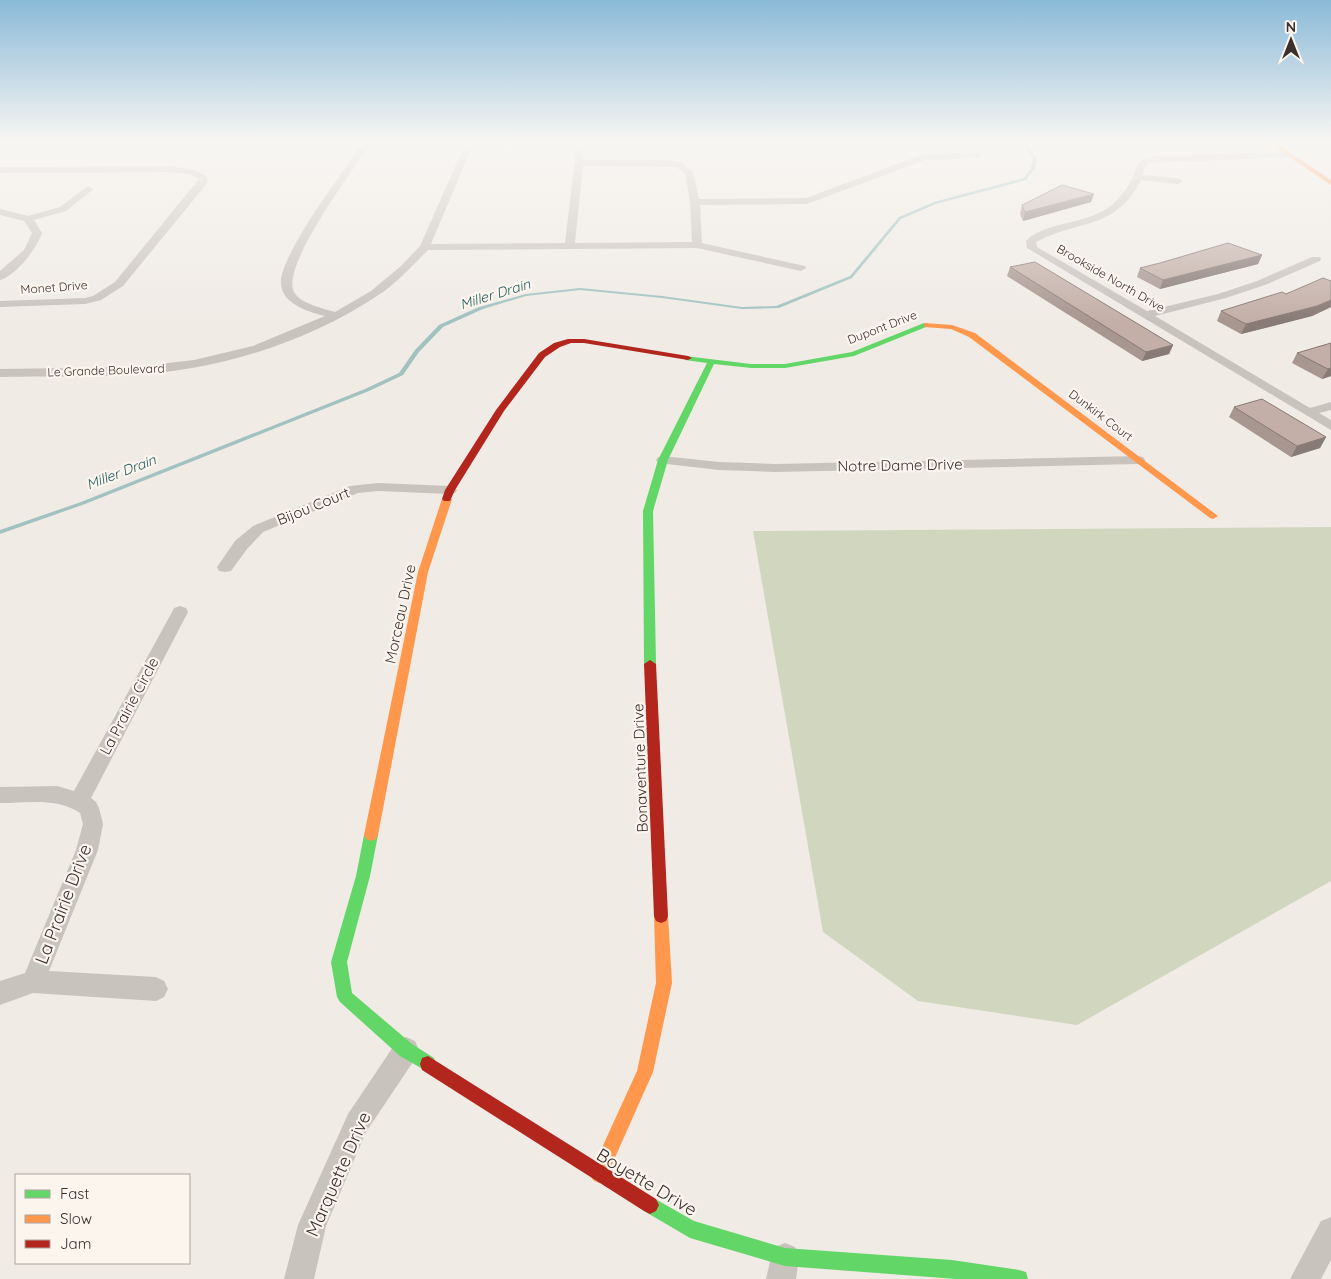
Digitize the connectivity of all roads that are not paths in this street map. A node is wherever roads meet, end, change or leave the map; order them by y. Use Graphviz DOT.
graph roads {
  1 [pos="72,202"];
  2 [pos="187,202"];
  3 [pos="326,202"];
  4 [pos="444,202"];
  5 [pos="575,202"];
  6 [pos="695,202"];
  7 [pos="730,202"];
  8 [pos="1121,202"];
  9 [pos="0,212"];
  10 [pos="28,219"];
  11 [pos="697,245"];
  12 [pos="570,246"];
  13 [pos="425,247"];
  14 [pos="1316,259"];
  15 [pos="800,268"];
  16 [pos="0,278"];
  17 [pos="0,304"];
  18 [pos="1146,314"];
  19 [pos="336,316"];
  20 [pos="972,335"];
  21 [pos="711,362"];
  22 [pos="0,373"];
  23 [pos="1331,406"];
  24 [pos="1310,412"];
  25 [pos="1331,426"];
  26 [pos="663,460"];
  27 [pos="1138,460"];
  28 [pos="450,490"];
  29 [pos="1213,516"];
  30 [pos="225,567"];
  31 [pos="180,612"];
  32 [pos="0,795"];
  33 [pos="79,801"];
  34 [pos="33,982"];
  35 [pos="156,989"];
  36 [pos="0,993"];
  37 [pos="406,1050"];
  38 [pos="599,1174"];
  39 [pos="1331,1231"];
  40 [pos="783,1268"];
  41 [pos="299,1279"];
  42 [pos="1019,1279"];
  43 [pos="1304,1279"];
  1 -- 10 [label="street"];
  2 -- 17 [label="street, Monet Drive"];
  3 -- 19 [label="street"];
  4 -- 13 [label="street, Le Grande Boulevard"];
  5 -- 12 [label="street"];
  6 -- 7 [label="street"];
  6 -- 11 [label="street"];
  8 -- 18 [label="street, Brookside North Drive"];
  9 -- 10 [label="street"];
  10 -- 16 [label="street"];
  11 -- 12 [label="street"];
  11 -- 15 [label="street"];
  12 -- 13 [label="street"];
  13 -- 19 [label="street, Le Grande Boulevard"];
  14 -- 18 [label="street"];
  18 -- 24 [label="street, Brookside North Drive"];
  19 -- 22 [label="street, Le Grande Boulevard"];
  20 -- 21 [label="street, Dupont Drive"];
  20 -- 27 [label="street, Dunkirk Court"];
  21 -- 26 [label="street, Bonaventure Drive"];
  21 -- 28 [label="street, Morceau Drive"];
  23 -- 24 [label="street"];
  24 -- 25 [label="street, Brookside North Drive"];
  26 -- 27 [label="street, Notre Dame Drive"];
  26 -- 38 [label="street, Bonaventure Drive"];
  27 -- 29 [label="street, Dunkirk Court"];
  28 -- 30 [label="street, Bijou Court"];
  28 -- 37 [label="street, Morceau Drive"];
  31 -- 33 [label="street, La Prairie Circle"];
  32 -- 33 [label="street"];
  33 -- 34 [label="street, La Prairie Drive"];
  34 -- 35 [label="street"];
  34 -- 36 [label="street"];
  37 -- 38 [label="street, Boyette Drive"];
  37 -- 41 [label="street, Marquette Drive"];
  38 -- 40 [label="street, Boyette Drive"];
  39 -- 43 [label="street"];
  40 -- 42 [label="street, Boyette Drive"];
}
